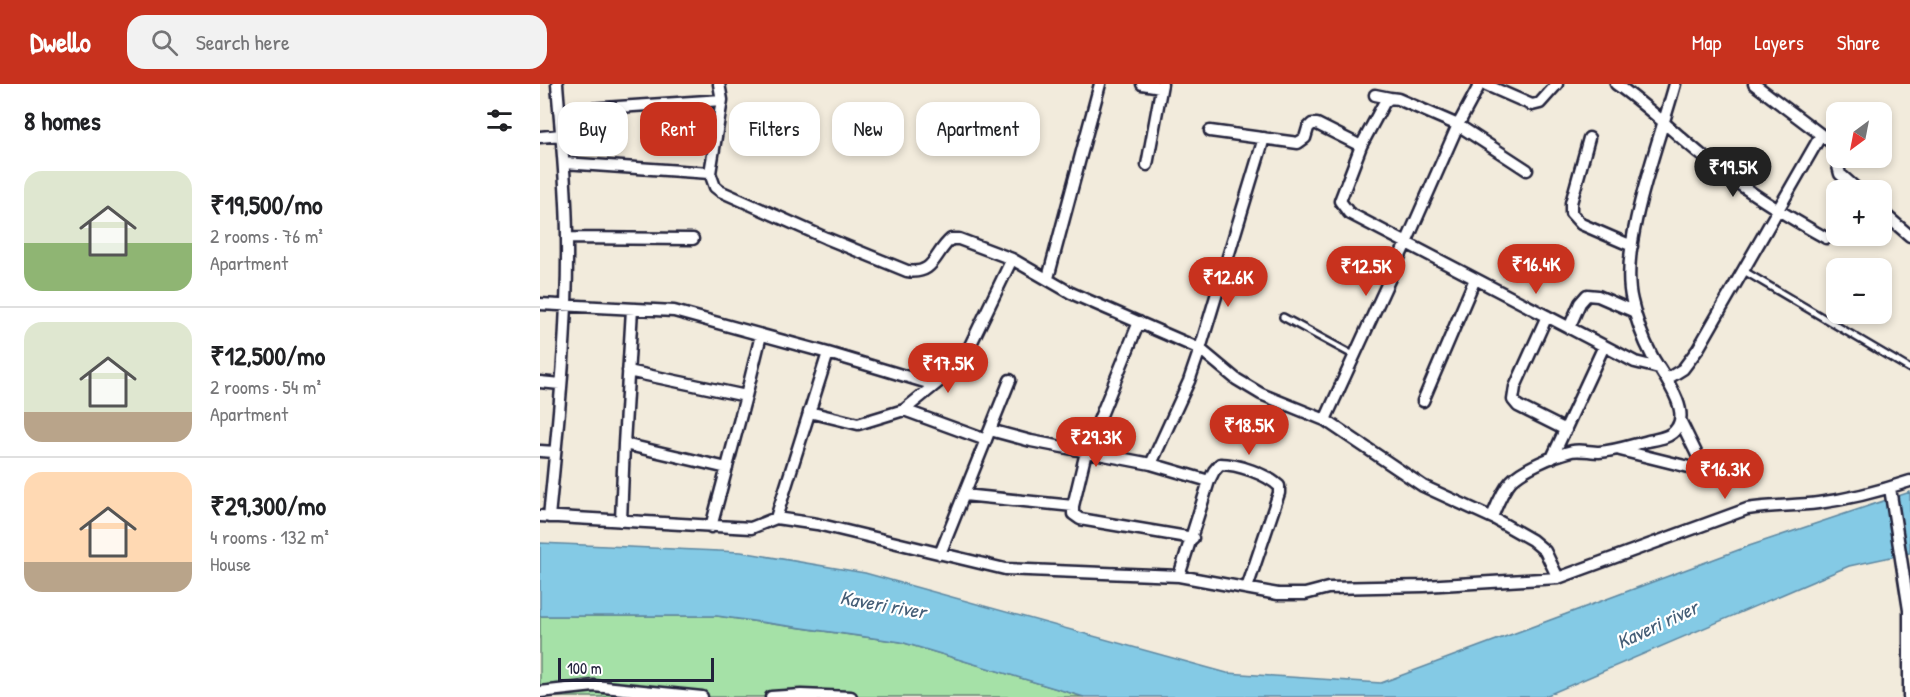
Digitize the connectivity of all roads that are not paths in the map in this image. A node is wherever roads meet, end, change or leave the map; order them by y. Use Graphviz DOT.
graph roads {
  1 [pos="557,84"];
  2 [pos="719,84"];
  3 [pos="1100,84"];
  4 [pos="1142,84"];
  5 [pos="1482,84"];
  6 [pos="1557,84"];
  7 [pos="1616,84"];
  8 [pos="1675,84"];
  9 [pos="1754,84"];
  10 [pos="1162,85"];
  11 [pos="1374,95"];
  12 [pos="1390,98"];
  13 [pos="722,100"];
  14 [pos="558,102"];
  15 [pos="628,106"];
  16 [pos="1458,124"];
  17 [pos="1665,124"];
  18 [pos="1210,131"];
  19 [pos="558,135"];
  20 [pos="1821,135"];
  21 [pos="540,137"];
  22 [pos="1264,138"];
  23 [pos="1589,138"];
  24 [pos="1361,146"];
  25 [pos="563,156"];
  26 [pos="564,163"];
  27 [pos="1147,165"];
  28 [pos="1527,170"];
  29 [pos="710,173"];
  30 [pos="1847,180"];
  31 [pos="1778,210"];
  32 [pos="1892,220"];
  33 [pos="1910,236"];
  34 [pos="567,238"];
  35 [pos="1826,238"];
  36 [pos="693,239"];
  37 [pos="1406,243"];
  38 [pos="1632,246"];
  39 [pos="1012,259"];
  40 [pos="1743,271"];
  41 [pos="1048,278"];
  42 [pos="1475,279"];
  43 [pos="540,304"];
  44 [pos="566,305"];
  45 [pos="632,309"];
  46 [pos="1635,312"];
  47 [pos="1546,316"];
  48 [pos="1283,317"];
  49 [pos="1139,322"];
  50 [pos="1569,328"];
  51 [pos="761,335"];
  52 [pos="1604,346"];
  53 [pos="1200,349"];
  54 [pos="828,353"];
  55 [pos="1355,356"];
  56 [pos="1659,368"];
  57 [pos="1910,369"];
  58 [pos="628,371"];
  59 [pos="1667,380"];
  60 [pos="1010,381"];
  61 [pos="540,382"];
  62 [pos="560,384"];
  63 [pos="935,385"];
  64 [pos="746,396"];
  65 [pos="1423,401"];
  66 [pos="904,410"];
  67 [pos="809,412"];
  68 [pos="1325,420"];
  69 [pos="1681,422"];
  70 [pos="1566,430"];
  71 [pos="988,435"];
  72 [pos="624,444"];
  73 [pos="1617,449"];
  74 [pos="540,451"];
  75 [pos="555,452"];
  76 [pos="1086,452"];
  77 [pos="1552,458"];
  78 [pos="1151,464"];
  79 [pos="727,468"];
  80 [pos="1910,480"];
  81 [pos="1209,481"];
  82 [pos="1890,488"];
  83 [pos="964,495"];
  84 [pos="1072,506"];
  85 [pos="544,517"];
  86 [pos="1492,517"];
  87 [pos="776,518"];
  88 [pos="621,521"];
  89 [pos="711,527"];
  90 [pos="1193,538"];
  91 [pos="940,554"];
  92 [pos="1179,576"];
  93 [pos="1558,578"];
  94 [pos="1247,588"];
  95 [pos="540,692"];
  96 [pos="702,697"];
  97 [pos="771,697"];
  98 [pos="850,697"];
  99 [pos="1909,697"];
  1 -- 14 [label="street"];
  2 -- 13 [label="street"];
  3 -- 41 [label="street"];
  4 -- 10 [label="street"];
  5 -- 6 [label="street"];
  5 -- 16 [label="street"];
  7 -- 17 [label="street"];
  8 -- 17 [label="street"];
  9 -- 20 [label="street"];
  10 -- 27 [label="street"];
  11 -- 12 [label="street"];
  12 -- 16 [label="street"];
  12 -- 24 [label="street"];
  13 -- 15 [label="street"];
  13 -- 29 [label="street"];
  16 -- 28 [label="street"];
  16 -- 37 [label="street"];
  17 -- 31 [label="street"];
  17 -- 38 [label="street"];
  18 -- 22 [label="street"];
  19 -- 21 [label="street"];
  20 -- 30 [label="street"];
  20 -- 31 [label="street"];
  22 -- 24 [label="street"];
  22 -- 53 [label="street"];
  23 -- 38 [label="street"];
  24 -- 37 [label="street"];
  25 -- 26 [label="street"];
  26 -- 29 [label="street"];
  26 -- 34 [label="street"];
  29 -- 39 [label="street"];
  31 -- 35 [label="street"];
  31 -- 40 [label="street"];
  32 -- 33 [label="street"];
  34 -- 36 [label="street"];
  34 -- 44 [label="street"];
  37 -- 42 [label="street"];
  37 -- 55 [label="street"];
  38 -- 46 [label="street"];
  39 -- 41 [label="street"];
  39 -- 63 [label="street"];
  40 -- 57 [label="lane"];
  40 -- 59 [label="street"];
  41 -- 49 [label="street"];
  42 -- 47 [label="street"];
  42 -- 65 [label="street"];
  43 -- 44 [label="street"];
  44 -- 45 [label="street"];
  44 -- 62 [label="street"];
  45 -- 51 [label="street"];
  45 -- 58 [label="street"];
  46 -- 50 [label="street"];
  46 -- 56 [label="street"];
  47 -- 50 [label="street"];
  47 -- 70 [label="street"];
  48 -- 55 [label="lane"];
  49 -- 53 [label="street"];
  49 -- 76 [label="street"];
  50 -- 52 [label="street"];
  51 -- 54 [label="street"];
  51 -- 64 [label="street"];
  52 -- 56 [label="street"];
  52 -- 70 [label="street"];
  53 -- 68 [label="street"];
  53 -- 78 [label="street"];
  54 -- 63 [label="street"];
  54 -- 67 [label="street"];
  55 -- 68 [label="street"];
  56 -- 59 [label="street"];
  58 -- 64 [label="street"];
  58 -- 72 [label="street"];
  59 -- 69 [label="street"];
  60 -- 71 [label="street"];
  61 -- 62 [label="street"];
  62 -- 75 [label="street"];
  63 -- 66 [label="street"];
  64 -- 79 [label="street"];
  66 -- 67 [label="street"];
  66 -- 71 [label="street"];
  67 -- 87 [label="street"];
  68 -- 86 [label="street"];
  69 -- 73 [label="street"];
  69 -- 73 [label="street"];
  70 -- 77 [label="street"];
  71 -- 76 [label="street"];
  71 -- 83 [label="street"];
  72 -- 79 [label="street"];
  72 -- 88 [label="street"];
  73 -- 77 [label="street"];
  74 -- 75 [label="street"];
  75 -- 85 [label="street"];
  76 -- 78 [label="street"];
  76 -- 84 [label="street"];
  77 -- 86 [label="street"];
  78 -- 81 [label="street"];
  79 -- 89 [label="street"];
  80 -- 82 [label="street"];
  81 -- 90 [label="street"];
  81 -- 94 [label="street"];
  82 -- 93 [label="street"];
  82 -- 99 [label="street"];
  83 -- 84 [label="street"];
  83 -- 91 [label="street"];
  84 -- 90 [label="street"];
  85 -- 88 [label="street"];
  86 -- 93 [label="street"];
  87 -- 89 [label="street"];
  87 -- 91 [label="street"];
  88 -- 89 [label="street"];
  90 -- 92 [label="street"];
  91 -- 92 [label="street"];
  92 -- 94 [label="street"];
  93 -- 94 [label="street"];
  95 -- 96 [label="street"];
  97 -- 98 [label="street"];
}
